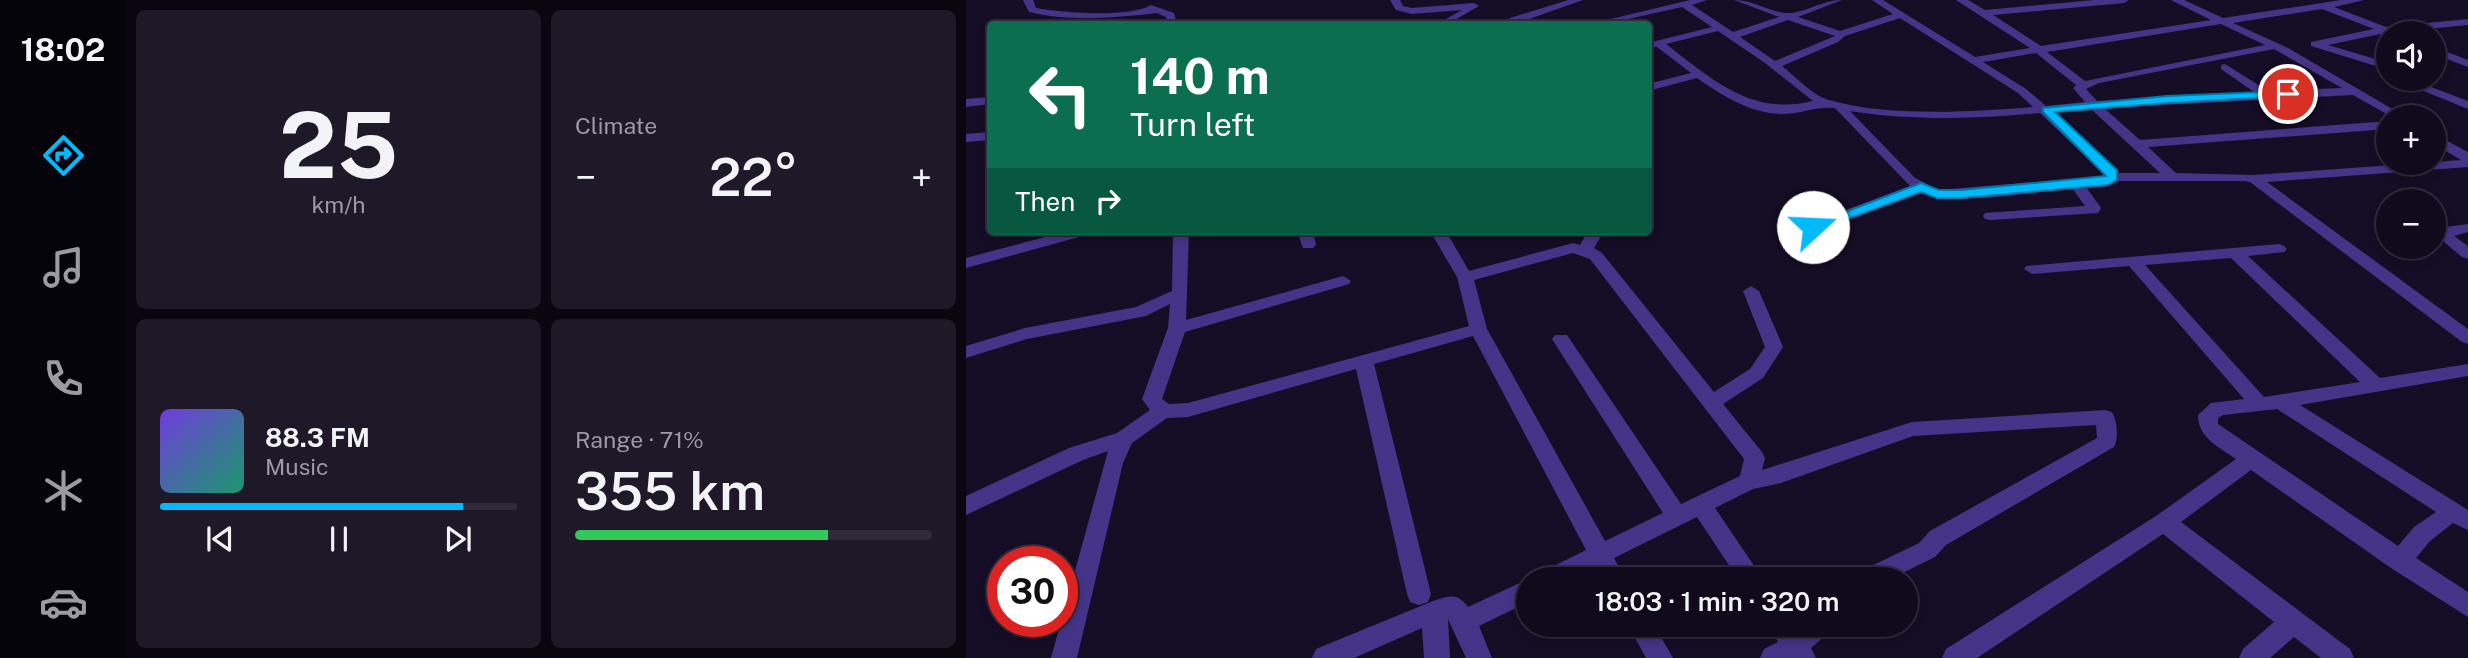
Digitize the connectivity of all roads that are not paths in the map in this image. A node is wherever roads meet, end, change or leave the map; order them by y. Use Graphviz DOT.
graph roads {
  1 [pos="1028,0"];
  2 [pos="1147,0"];
  3 [pos="1395,0"];
  4 [pos="1578,0"];
  5 [pos="1702,0"];
  6 [pos="1837,0"];
  7 [pos="1877,0"];
  8 [pos="1961,0"];
  9 [pos="2124,0"];
  10 [pos="2176,0"];
  11 [pos="2359,0"];
  12 [pos="1745,1"];
  13 [pos="1477,3"];
  14 [pos="1684,4"];
  15 [pos="2323,5"];
  16 [pos="1160,10"];
  17 [pos="1985,13"];
  18 [pos="1901,15"];
  19 [pos="1789,17"];
  20 [pos="1172,21"];
  21 [pos="1447,21"];
  22 [pos="1512,21"];
  23 [pos="1608,21"];
  24 [pos="2220,22"];
  25 [pos="2468,22"];
  26 [pos="2446,25"];
  27 [pos="2376,27"];
  28 [pos="1720,28"];
  29 [pos="1840,34"];
  30 [pos="2376,34"];
  31 [pos="1732,36"];
  32 [pos="1653,44"];
  33 [pos="2316,44"];
  34 [pos="2280,48"];
  35 [pos="2040,49"];
  36 [pos="2446,54"];
  37 [pos="1974,60"];
  38 [pos="2464,60"];
  39 [pos="2446,61"];
  40 [pos="1774,65"];
  41 [pos="2376,65"];
  42 [pos="2225,67"];
  43 [pos="1700,74"];
  44 [pos="2083,85"];
  45 [pos="1652,87"];
  46 [pos="2356,91"];
  47 [pos="2431,91"];
  48 [pos="2266,95"];
  49 [pos="2468,96"];
  50 [pos="2449,98"];
  51 [pos="987,101"];
  52 [pos="966,103"];
  53 [pos="1823,103"];
  54 [pos="2380,105"];
  55 [pos="2468,105"];
  56 [pos="2095,106"];
  57 [pos="1840,107"];
  58 [pos="2046,110"];
  59 [pos="2376,126"];
  60 [pos="987,135"];
  61 [pos="966,138"];
  62 [pos="2136,144"];
  63 [pos="2446,146"];
  64 [pos="2468,161"];
  65 [pos="2113,177"];
  66 [pos="2174,178"];
  67 [pos="2254,179"];
  68 [pos="2076,184"];
  69 [pos="1921,187"];
  70 [pos="1990,216"];
  71 [pos="1813,227"];
  72 [pos="2468,228"];
  73 [pos="1070,235"];
  74 [pos="1181,235"];
  75 [pos="1440,235"];
  76 [pos="1594,235"];
  77 [pos="2279,249"];
  78 [pos="1585,250"];
  79 [pos="2234,253"];
  80 [pos="2468,254"];
  81 [pos="2133,261"];
  82 [pos="966,263"];
  83 [pos="2032,269"];
  84 [pos="1465,278"];
  85 [pos="1343,281"];
  86 [pos="1751,291"];
  87 [pos="1180,293"];
  88 [pos="1177,328"];
  89 [pos="1478,329"];
  90 [pos="2468,338"];
  91 [pos="1561,339"];
  92 [pos="966,352"];
  93 [pos="1364,362"];
  94 [pos="2468,370"];
  95 [pos="2375,385"];
  96 [pos="1711,402"];
  97 [pos="2258,402"];
  98 [pos="2280,402"];
  99 [pos="1163,411"];
  100 [pos="1124,438"];
  101 [pos="2250,460"];
  102 [pos="1749,481"];
  103 [pos="1702,504"];
  104 [pos="966,506"];
  105 [pos="1676,516"];
  106 [pos="2460,517"];
  107 [pos="2164,522"];
  108 [pos="1599,556"];
  109 [pos="2399,561"];
  110 [pos="1576,567"];
  111 [pos="1606,567"];
  112 [pos="1743,567"];
  113 [pos="1892,567"];
  114 [pos="1516,596"];
  115 [pos="1426,603"];
  116 [pos="2468,606"];
  117 [pos="1464,621"];
  118 [pos="2293,621"];
  119 [pos="1647,637"];
  120 [pos="1785,637"];
  121 [pos="1807,637"];
  122 [pos="1791,654"];
  123 [pos="1064,658"];
  124 [pos="1325,658"];
  125 [pos="1437,658"];
  126 [pos="1479,658"];
  127 [pos="1660,658"];
  128 [pos="1955,658"];
  129 [pos="2252,658"];
  130 [pos="2341,658"];
  1 -- 16 [label="street"];
  2 -- 16 [label="street"];
  3 -- 13 [label="street"];
  4 -- 22 [label="street"];
  5 -- 14 [label="street"];
  6 -- 19 [label="street"];
  7 -- 18 [label="street"];
  8 -- 17 [label="street"];
  9 -- 17 [label="street"];
  10 -- 24 [label="street"];
  11 -- 15 [label="street"];
  12 -- 19 [label="street"];
  13 -- 21 [label="street"];
  14 -- 23 [label="street"];
  14 -- 28 [label="street"];
  15 -- 24 [label="street"];
  15 -- 27 [label="street"];
  16 -- 20 [label="street"];
  17 -- 35 [label="street"];
  18 -- 29 [label="street"];
  18 -- 37 [label="street"];
  19 -- 29 [label="street"];
  19 -- 31 [label="street"];
  24 -- 34 [label="street"];
  24 -- 35 [label="street"];
  25 -- 26 [label="street"];
  28 -- 31 [label="street"];
  28 -- 32 [label="street"];
  29 -- 40 [label="street"];
  30 -- 33 [label="street"];
  31 -- 40 [label="street"];
  32 -- 43 [label="street"];
  33 -- 34 [label="street"];
  33 -- 41 [label="street"];
  34 -- 44 [label="street"];
  34 -- 46 [label="street"];
  35 -- 37 [label="street"];
  35 -- 44 [label="street"];
  36 -- 38 [label="street"];
  37 -- 58 [label="street"];
  38 -- 39 [label="street"];
  40 -- 53 [label="street"];
  42 -- 48 [label="street"];
  43 -- 45 [label="street"];
  43 -- 53 [label="street"];
  44 -- 56 [label="street"];
  46 -- 48 [label="street"];
  46 -- 54 [label="street"];
  47 -- 50 [label="street"];
  48 -- 56 [label="street"];
  49 -- 50 [label="street"];
  50 -- 55 [label="street"];
  51 -- 52 [label="street"];
  53 -- 57 [label="street"];
  56 -- 58 [label="street"];
  56 -- 62 [label="street"];
  57 -- 58 [label="street"];
  57 -- 69 [label="street"];
  58 -- 65 [label="street"];
  59 -- 62 [label="street"];
  60 -- 61 [label="street"];
  62 -- 66 [label="street"];
  63 -- 64 [label="street"];
  64 -- 67 [label="street"];
  65 -- 66 [label="street"];
  65 -- 68 [label="street"];
  66 -- 67 [label="street"];
  67 -- 90 [label="street"];
  68 -- 69 [label="street"];
  68 -- 70 [label="street"];
  69 -- 71 [label="street"];
  72 -- 80 [label="street"];
  73 -- 82 [label="street"];
  74 -- 87 [label="street"];
  75 -- 84 [label="street"];
  76 -- 78 [label="street"];
  77 -- 79 [label="street"];
  78 -- 84 [label="street"];
  78 -- 96 [label="street"];
  79 -- 81 [label="street"];
  79 -- 95 [label="street"];
  81 -- 83 [label="street"];
  81 -- 97 [label="street"];
  84 -- 89 [label="street"];
  85 -- 88 [label="street"];
  86 -- 96 [label="street"];
  87 -- 88 [label="street"];
  87 -- 92 [label="street"];
  88 -- 99 [label="street"];
  89 -- 93 [label="street"];
  89 -- 108 [label="street"];
  91 -- 105 [label="street"];
  93 -- 99 [label="street"];
  93 -- 115 [label="street"];
  94 -- 95 [label="street"];
  95 -- 98 [label="street"];
  96 -- 102 [label="street"];
  97 -- 98 [label="street"];
  97 -- 101 [label="street"];
  98 -- 106 [label="street"];
  99 -- 100 [label="street"];
  100 -- 104 [label="street"];
  100 -- 123 [label="street"];
  101 -- 107 [label="street"];
  101 -- 109 [label="street"];
  102 -- 103 [label="street"];
  102 -- 113 [label="street"];
  103 -- 105 [label="street"];
  103 -- 112 [label="street"];
  105 -- 108 [label="street"];
  106 -- 109 [label="street"];
  107 -- 118 [label="street"];
  107 -- 128 [label="street"];
  108 -- 110 [label="street"];
  108 -- 111 [label="street"];
  109 -- 116 [label="street"];
  114 -- 117 [label="street"];
  115 -- 117 [label="street"];
  115 -- 124 [label="street"];
  115 -- 125 [label="street"];
  117 -- 126 [label="street"];
  118 -- 129 [label="street"];
  118 -- 130 [label="street"];
  119 -- 127 [label="street"];
  120 -- 122 [label="street"];
  121 -- 122 [label="street"];
}
